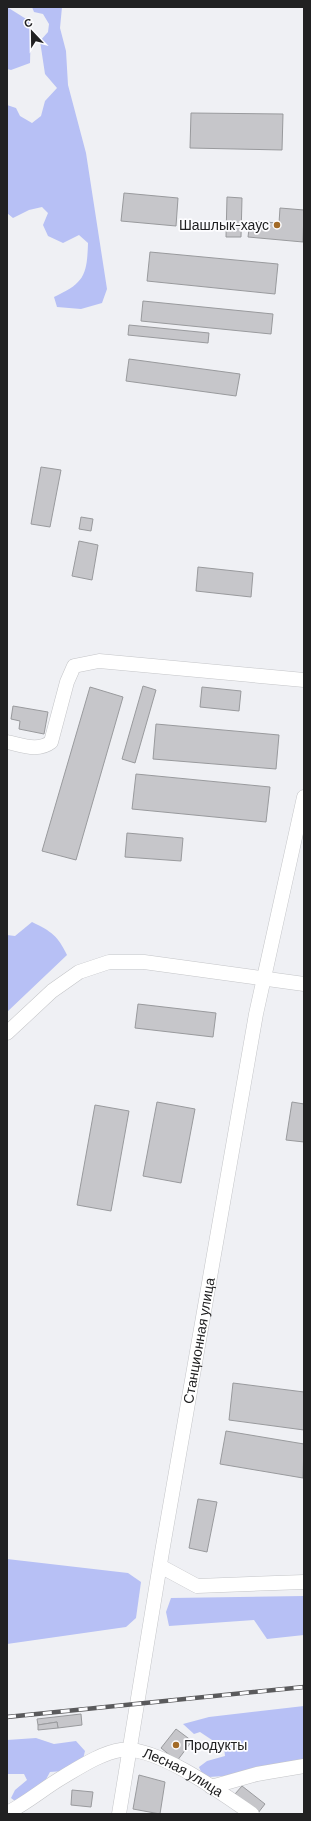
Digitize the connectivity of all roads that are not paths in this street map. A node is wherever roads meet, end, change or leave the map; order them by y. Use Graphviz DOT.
graph roads {
  1 [pos="304,680"];
  2 [pos="7,742"];
  3 [pos="304,796"];
  4 [pos="264,977"];
  5 [pos="304,984"];
  6 [pos="7,1033"];
  7 [pos="160,1566"];
  8 [pos="304,1582"];
  9 [pos="131,1750"];
  10 [pos="304,1766"];
  11 [pos="211,1787"];
  12 [pos="7,1813"];
  13 [pos="119,1814"];
  14 [pos="252,1814"];
  1 -- 2 [label="street"];
  3 -- 4 [label="street, Станционная улица"];
  4 -- 5 [label="street"];
  4 -- 6 [label="street"];
  4 -- 7 [label="street, Станционная улица"];
  7 -- 8 [label="street"];
  7 -- 9 [label="street, Станционная улица"];
  9 -- 11 [label="street, Лесная улица"];
  9 -- 12 [label="street"];
  9 -- 13 [label="street, Станционная улица"];
  10 -- 11 [label="street"];
  11 -- 14 [label="street, Лесная улица"];
}
